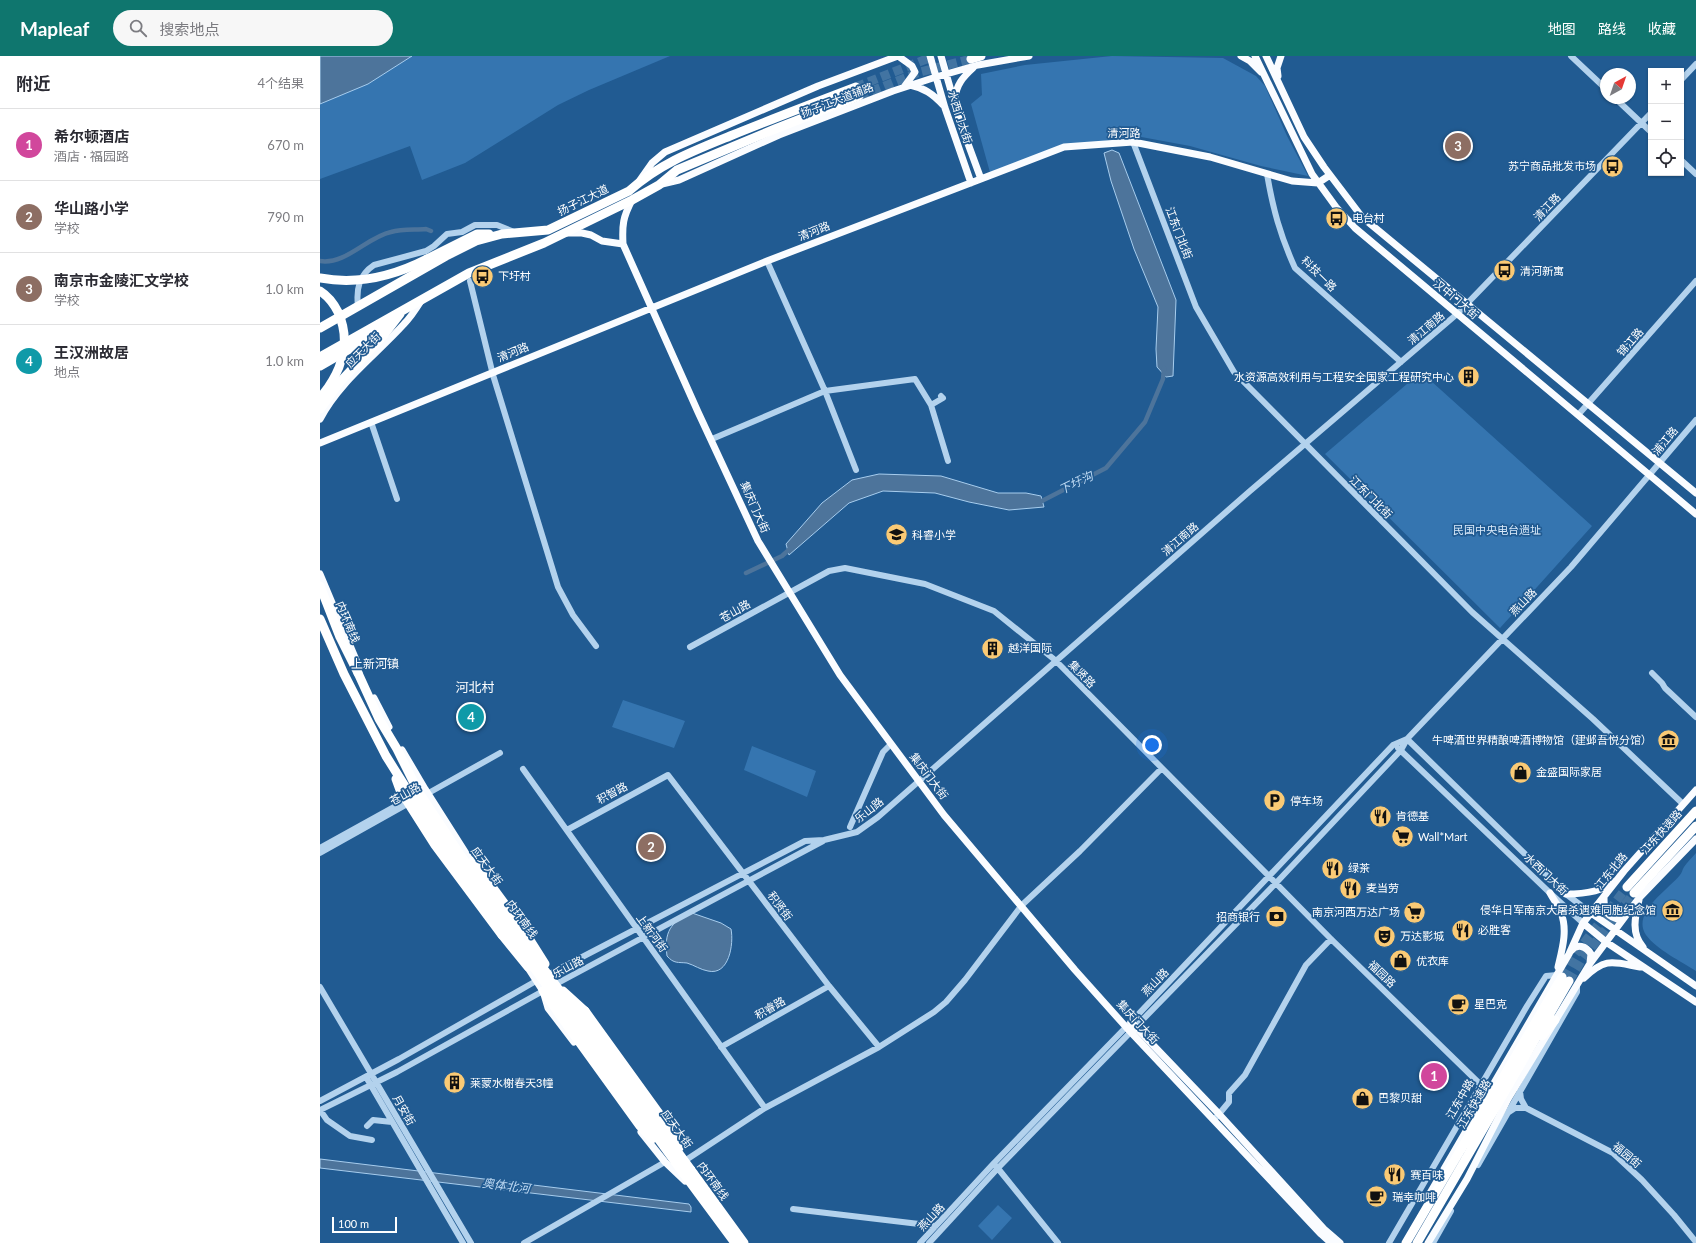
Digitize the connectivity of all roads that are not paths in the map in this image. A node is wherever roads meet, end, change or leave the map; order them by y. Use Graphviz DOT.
graph roads {
  1 [pos="898,56"];
  2 [pos="930,56"];
  3 [pos="941,56"];
  4 [pos="981,56"];
  5 [pos="1029,56"];
  6 [pos="1241,56"];
  7 [pos="1255,56"];
  8 [pos="1266,56"];
  9 [pos="1282,56"];
  10 [pos="1571,56"];
  11 [pos="972,62"];
  12 [pos="1696,64"];
  13 [pos="946,74"];
  14 [pos="936,76"];
  15 [pos="1265,77"];
  16 [pos="1684,77"];
  17 [pos="1278,82"];
  18 [pos="1600,83"];
  19 [pos="907,86"];
  20 [pos="955,103"];
  21 [pos="1621,104"];
  22 [pos="944,106"];
  23 [pos="1648,116"];
  24 [pos="1642,123"];
  25 [pos="1648,129"];
  26 [pos="1133,142"];
  27 [pos="737,145"];
  28 [pos="1684,163"];
  29 [pos="697,172"];
  30 [pos="1267,174"];
  31 [pos="1696,174"];
  32 [pos="1330,175"];
  33 [pos="981,179"];
  34 [pos="639,182"];
  35 [pos="971,183"];
  36 [pos="1318,183"];
  37 [pos="659,185"];
  38 [pos="632,200"];
  39 [pos="563,233"];
  40 [pos="502,234"];
  41 [pos="517,234"];
  42 [pos="623,244"];
  43 [pos="767,261"];
  44 [pos="320,278"];
  45 [pos="470,281"];
  46 [pos="1696,281"];
  47 [pos="320,291"];
  48 [pos="423,298"];
  49 [pos="1468,304"];
  50 [pos="358,306"];
  51 [pos="653,308"];
  52 [pos="403,309"];
  53 [pos="1457,314"];
  54 [pos="320,328"];
  55 [pos="320,357"];
  56 [pos="1401,362"];
  57 [pos="320,366"];
  58 [pos="493,372"];
  59 [pos="824,392"];
  60 [pos="941,396"];
  61 [pos="320,398"];
  62 [pos="1588,403"];
  63 [pos="930,405"];
  64 [pos="320,409"];
  65 [pos="1578,415"];
  66 [pos="320,419"];
  67 [pos="1696,420"];
  68 [pos="371,422"];
  69 [pos="712,440"];
  70 [pos="320,443"];
  71 [pos="1304,444"];
  72 [pos="948,461"];
  73 [pos="1660,463"];
  74 [pos="856,470"];
  75 [pos="1650,475"];
  76 [pos="1696,493"];
  77 [pos="397,499"];
  78 [pos="1696,514"];
  79 [pos="320,574"];
  80 [pos="320,586"];
  81 [pos="789,592"];
  82 [pos="320,619"];
  83 [pos="320,628"];
  84 [pos="1502,639"];
  85 [pos="596,646"];
  86 [pos="690,647"];
  87 [pos="1055,660"];
  88 [pos="1652,673"];
  89 [pos="1696,717"];
  90 [pos="1407,739"];
  91 [pos="891,744"];
  92 [pos="1393,745"];
  93 [pos="397,749"];
  94 [pos="1401,750"];
  95 [pos="500,753"];
  96 [pos="386,756"];
  97 [pos="1161,768"];
  98 [pos="523,769"];
  99 [pos="668,775"];
  100 [pos="919,781"];
  101 [pos="1696,790"];
  102 [pos="426,791"];
  103 [pos="410,801"];
  104 [pos="1683,804"];
  105 [pos="1696,811"];
  106 [pos="1696,826"];
  107 [pos="850,828"];
  108 [pos="567,830"];
  109 [pos="1696,839"];
  110 [pos="824,840"];
  111 [pos="1298,846"];
  112 [pos="320,848"];
  113 [pos="320,853"];
  114 [pos="1305,853"];
  115 [pos="1624,871"];
  116 [pos="743,874"];
  117 [pos="1269,876"];
  118 [pos="749,882"];
  119 [pos="1276,883"];
  120 [pos="1633,892"];
  121 [pos="1550,893"];
  122 [pos="1566,894"];
  123 [pos="1604,897"];
  124 [pos="1022,905"];
  125 [pos="1591,913"];
  126 [pos="1627,914"];
  127 [pos="1583,923"];
  128 [pos="637,930"];
  129 [pos="1615,930"];
  130 [pos="643,938"];
  131 [pos="1331,939"];
  132 [pos="1606,942"];
  133 [pos="1648,952"];
  134 [pos="1569,954"];
  135 [pos="545,964"];
  136 [pos="1589,965"];
  137 [pos="528,967"];
  138 [pos="1644,967"];
  139 [pos="552,974"];
  140 [pos="1566,980"];
  141 [pos="536,981"];
  142 [pos="829,986"];
  143 [pos="1696,986"];
  144 [pos="320,987"];
  145 [pos="561,987"];
  146 [pos="543,991"];
  147 [pos="1696,1002"];
  148 [pos="1535,1011"];
  149 [pos="1555,1020"];
  150 [pos="1131,1027"];
  151 [pos="721,1047"];
  152 [pos="879,1047"];
  153 [pos="1525,1048"];
  154 [pos="368,1075"];
  155 [pos="376,1082"];
  156 [pos="370,1085"];
  157 [pos="1481,1085"];
  158 [pos="1520,1091"];
  159 [pos="320,1101"];
  160 [pos="765,1108"];
  161 [pos="1526,1108"];
  162 [pos="320,1110"];
  163 [pos="1508,1113"];
  164 [pos="1219,1114"];
  165 [pos="1214,1120"];
  166 [pos="392,1122"];
  167 [pos="367,1126"];
  168 [pos="372,1140"];
  169 [pos="686,1160"];
  170 [pos="665,1162"];
  171 [pos="996,1165"];
  172 [pos="686,1174"];
  173 [pos="436,1191"];
  174 [pos="793,1208"];
  175 [pos="936,1226"];
  176 [pos="1421,1242"];
  177 [pos="1696,1242"];
  178 [pos="463,1243"];
  179 [pos="470,1243"];
  180 [pos="524,1243"];
  181 [pos="730,1243"];
  182 [pos="735,1243"];
  183 [pos="744,1243"];
  184 [pos="749,1243"];
  185 [pos="920,1243"];
  186 [pos="929,1243"];
  187 [pos="1058,1243"];
  188 [pos="1331,1243"];
  189 [pos="1340,1243"];
  190 [pos="1389,1243"];
  191 [pos="1401,1243"];
  192 [pos="1405,1243"];
  193 [pos="1433,1243"];
  1 -- 19 [label="main road"];
  1 -- 34 [label="main road, 扬子江大道辅路"];
  2 -- 14 [label="main road, 水西门大街"];
  3 -- 13 [label="main road, 水西门大街"];
  4 -- 11 [label="highway"];
  5 -- 11 [label="main road, 扬子江大道辅路"];
  6 -- 15 [label="main road"];
  7 -- 15 [label="main road, 汉中门大街"];
  8 -- 17 [label="main road, 汉中门大街"];
  9 -- 17 [label="main road"];
  10 -- 18 [label="street"];
  11 -- 13 [label="main road, 扬子江大道辅路"];
  11 -- 20 [label="main road"];
  12 -- 16 [label="street"];
  13 -- 14 [label="main road, 扬子江大道辅路"];
  13 -- 20 [label="main road, 水西门大街"];
  14 -- 19 [label="main road, 扬子江大道辅路"];
  14 -- 22 [label="main road, 水西门大街"];
  15 -- 36 [label="main road, 汉中门大街"];
  17 -- 32 [label="main road, 汉中门大街"];
  19 -- 22 [label="main road"];
  19 -- 29 [label="main road, 扬子江大道辅路"];
  20 -- 33 [label="main road, 水西门大街"];
  21 -- 24 [label="street"];
  22 -- 35 [label="main road, 水西门大街"];
  23 -- 24 [label="street, 清江路"];
  24 -- 25 [label="street"];
  24 -- 49 [label="street, 清江路"];
  26 -- 30 [label="main road, 清河路"];
  26 -- 33 [label="main road, 清河路"];
  26 -- 71 [label="street, 江东门北街"];
  27 -- 29 [label="main road"];
  27 -- 34 [label="highway, 扬子江大道"];
  27 -- 37 [label="highway, 扬子江大道"];
  28 -- 31 [label="street"];
  29 -- 37 [label="main road, 扬子江大道辅路"];
  30 -- 36 [label="main road, 清河路"];
  30 -- 56 [label="street, 科技一路"];
  32 -- 36 [label="main road"];
  32 -- 49 [label="main road, 汉中门大街"];
  33 -- 35 [label="main road, 清河路"];
  34 -- 41 [label="highway, 扬子江大道"];
  35 -- 43 [label="main road, 清河路"];
  36 -- 53 [label="main road, 汉中门大街"];
  37 -- 38 [label="highway, 扬子江大道"];
  38 -- 39 [label="highway, 扬子江大道"];
  38 -- 42 [label="main road"];
  39 -- 42 [label="main road"];
  39 -- 48 [label="highway, 扬子江大道"];
  40 -- 41 [label="highway, 扬子江大道"];
  40 -- 44 [label="highway, bridge"];
  40 -- 50 [label="highway, 扬子江大道"];
  41 -- 50 [label="street"];
  42 -- 51 [label="main road, 集庆门大街"];
  43 -- 51 [label="main road, 清河路"];
  43 -- 59 [label="street"];
  45 -- 58 [label="street"];
  46 -- 62 [label="street, 锦江路"];
  47 -- 61 [label="highway, bridge"];
  48 -- 52 [label="highway, 扬子江大道"];
  48 -- 66 [label="main road, 应天大街"];
  49 -- 53 [label="street, 清江路"];
  49 -- 62 [label="main road, 汉中门大街"];
  50 -- 54 [label="highway, 扬子江大道"];
  51 -- 58 [label="main road, 清河路"];
  51 -- 69 [label="main road, 集庆门大街"];
  52 -- 55 [label="highway, 扬子江大道"];
  52 -- 57 [label="highway, 扬子江大道"];
  52 -- 64 [label="highway"];
  53 -- 56 [label="street, 清江南路"];
  53 -- 65 [label="main road, 汉中门大街"];
  56 -- 71 [label="street, 清江南路"];
  58 -- 68 [label="main road, 清河路"];
  58 -- 85 [label="street"];
  59 -- 63 [label="street"];
  59 -- 69 [label="street"];
  59 -- 74 [label="street"];
  60 -- 63 [label="street"];
  62 -- 65 [label="street, 锦江路"];
  62 -- 73 [label="main road, 汉中门大街"];
  63 -- 72 [label="street"];
  65 -- 75 [label="main road, 汉中门大街"];
  67 -- 73 [label="street, 浦江路"];
  68 -- 70 [label="main road, 清河路"];
  68 -- 77 [label="street"];
  69 -- 81 [label="main road, 集庆门大街"];
  71 -- 84 [label="street, 江东门北街"];
  71 -- 87 [label="street, 清江南路"];
  73 -- 75 [label="street, 浦江路"];
  73 -- 76 [label="main road, 汉中门大街"];
  75 -- 78 [label="main road, 汉中门大街"];
  75 -- 84 [label="street, 燕山路"];
  79 -- 102 [label="main road, 应天大街"];
  80 -- 93 [label="highway, 内环南线, bridge"];
  81 -- 86 [label="street, 苍山路"];
  81 -- 87 [label="street, 集贤路"];
  81 -- 91 [label="main road, 集庆门大街"];
  82 -- 96 [label="highway, 内环南线, bridge"];
  83 -- 103 [label="main road"];
  84 -- 90 [label="street, 燕山路"];
  84 -- 104 [label="street, 江东门北街"];
  87 -- 97 [label="street, 集贤路"];
  87 -- 100 [label="street, 清江南路"];
  88 -- 89 [label="street"];
  90 -- 92 [label="street, 燕山路"];
  90 -- 94 [label="street, 燕山路"];
  90 -- 122 [label="street, 水西门大街"];
  91 -- 100 [label="main road, 集庆门大街"];
  91 -- 107 [label="street"];
  92 -- 94 [label="street, 水西门大街"];
  92 -- 111 [label="street, 燕山路"];
  93 -- 135 [label="highway, bridge"];
  93 -- 172 [label="highway, 内环南线, bridge"];
  94 -- 114 [label="street, 燕山路"];
  94 -- 121 [label="street, 水西门大街"];
  95 -- 102 [label="street, 苍山路"];
  96 -- 137 [label="highway, bridge"];
  96 -- 172 [label="highway, 内环南线, bridge"];
  97 -- 117 [label="street, 集贤路"];
  97 -- 124 [label="street"];
  98 -- 108 [label="street, 上新河街"];
  99 -- 108 [label="street, 积智路"];
  99 -- 116 [label="street, 积贤街"];
  100 -- 110 [label="street, 乐山路"];
  100 -- 124 [label="main road, 集庆门大街"];
  101 -- 104 [label="main road, 江东北路"];
  102 -- 103 [label="street, 苍山路"];
  102 -- 135 [label="main road, 应天大街"];
  103 -- 112 [label="street, 苍山路"];
  103 -- 113 [label="street, 苍山路"];
  103 -- 137 [label="main road"];
  104 -- 115 [label="main road, 江东北路"];
  105 -- 120 [label="highway, 江东快速路"];
  106 -- 120 [label="highway, 江东快速路"];
  108 -- 128 [label="street, 上新河街"];
  109 -- 120 [label="main road"];
  110 -- 116 [label="street, 乐山路"];
  110 -- 118 [label="street, 乐山路"];
  111 -- 114 [label="street"];
  111 -- 117 [label="street, 燕山路"];
  114 -- 119 [label="street, 燕山路"];
  115 -- 122 [label="main road"];
  115 -- 123 [label="main road, 江东北路"];
  116 -- 118 [label="street, 积贤街"];
  116 -- 128 [label="street, 乐山路"];
  117 -- 119 [label="street, 福园路"];
  117 -- 150 [label="street, 燕山路"];
  118 -- 130 [label="street, 乐山路"];
  118 -- 142 [label="street, 积贤街"];
  119 -- 131 [label="street, 福园路"];
  119 -- 150 [label="street, 燕山路"];
  120 -- 126 [label="main road, 江东中路"];
  120 -- 133 [label="main road"];
  121 -- 127 [label="street, 水西门大街"];
  121 -- 140 [label="main road"];
  122 -- 125 [label="street, 水西门大街"];
  123 -- 125 [label="main road, 江东北路"];
  123 -- 126 [label="main road"];
  124 -- 150 [label="main road, 集庆门大街"];
  124 -- 152 [label="street"];
  125 -- 127 [label="main road, 江东北路"];
  125 -- 129 [label="main road, 水西门大街"];
  126 -- 129 [label="main road, 江东中路"];
  127 -- 132 [label="main road, 水西门大街"];
  127 -- 134 [label="main road, 江东北路"];
  128 -- 130 [label="street, 上新河街"];
  128 -- 139 [label="street, 乐山路"];
  129 -- 132 [label="main road, 江东中路"];
  129 -- 133 [label="main road, 水西门大街"];
  130 -- 145 [label="street, 乐山路"];
  130 -- 151 [label="street, 上新河街"];
  131 -- 157 [label="street, 福园路"];
  131 -- 164 [label="street"];
  132 -- 136 [label="main road, 江东中路"];
  132 -- 138 [label="main road, 水西门大街"];
  133 -- 143 [label="main road, 水西门大街"];
  134 -- 136 [label="main road"];
  134 -- 140 [label="main road, 江东中路"];
  135 -- 139 [label="main road, 应天大街"];
  136 -- 140 [label="main road, 江东中路"];
  137 -- 141 [label="main road"];
  138 -- 140 [label="main road"];
  138 -- 147 [label="main road, 水西门大街"];
  139 -- 141 [label="street, 乐山路"];
  139 -- 145 [label="main road, 应天大街"];
  140 -- 148 [label="main road, 江东中路"];
  140 -- 149 [label="main road, 江东中路"];
  140 -- 153 [label="highway, 江东快速路"];
  140 -- 157 [label="street, 江东中路"];
  140 -- 158 [label="street, 江东中路"];
  141 -- 146 [label="main road"];
  141 -- 154 [label="street, 乐山路"];
  142 -- 151 [label="street, 积睿路"];
  142 -- 152 [label="street, 积贤街"];
  144 -- 154 [label="street, 月安街"];
  145 -- 146 [label="street, 乐山路"];
  145 -- 169 [label="main road, 应天大街"];
  145 -- 172 [label="highway, bridge"];
  146 -- 155 [label="street, 乐山路"];
  146 -- 170 [label="main road"];
  146 -- 172 [label="main road"];
  146 -- 172 [label="highway, bridge"];
  148 -- 153 [label="highway"];
  148 -- 191 [label="main road, 江东中路"];
  149 -- 153 [label="highway"];
  149 -- 176 [label="main road, 江东中路"];
  150 -- 164 [label="main road, 集庆门大街"];
  150 -- 165 [label="main road, 集庆门大街"];
  150 -- 171 [label="street, 燕山路"];
  151 -- 160 [label="street, 上新河街"];
  152 -- 160 [label="street"];
  153 -- 176 [label="highway, 江东快速路"];
  153 -- 192 [label="highway, 江东快速路"];
  154 -- 155 [label="street, 月安街"];
  154 -- 156 [label="street"];
  154 -- 159 [label="street, 乐山路"];
  155 -- 156 [label="street, 乐山路"];
  155 -- 173 [label="street, 月安街"];
  156 -- 162 [label="street, 乐山路"];
  156 -- 166 [label="street"];
  157 -- 190 [label="street, 江东中路"];
  158 -- 161 [label="street"];
  158 -- 163 [label="street, 江东中路"];
  160 -- 169 [label="street"];
  161 -- 163 [label="street"];
  161 -- 177 [label="street, 福园街"];
  162 -- 168 [label="street"];
  163 -- 193 [label="street, 江东中路"];
  164 -- 165 [label="street"];
  164 -- 189 [label="main road, 集庆门大街"];
  165 -- 188 [label="main road, 集庆门大街"];
  166 -- 167 [label="street"];
  166 -- 173 [label="street"];
  169 -- 184 [label="main road, 应天大街"];
  170 -- 172 [label="main road"];
  170 -- 180 [label="street"];
  171 -- 175 [label="street, 燕山路"];
  171 -- 186 [label="street, 燕山路"];
  171 -- 187 [label="street"];
  172 -- 181 [label="main road"];
  172 -- 182 [label="highway, 内环南线"];
  172 -- 183 [label="highway, 内环南线"];
  173 -- 178 [label="street"];
  173 -- 179 [label="street, 月安街"];
  174 -- 175 [label="street"];
  175 -- 185 [label="street, 燕山路"];
}
